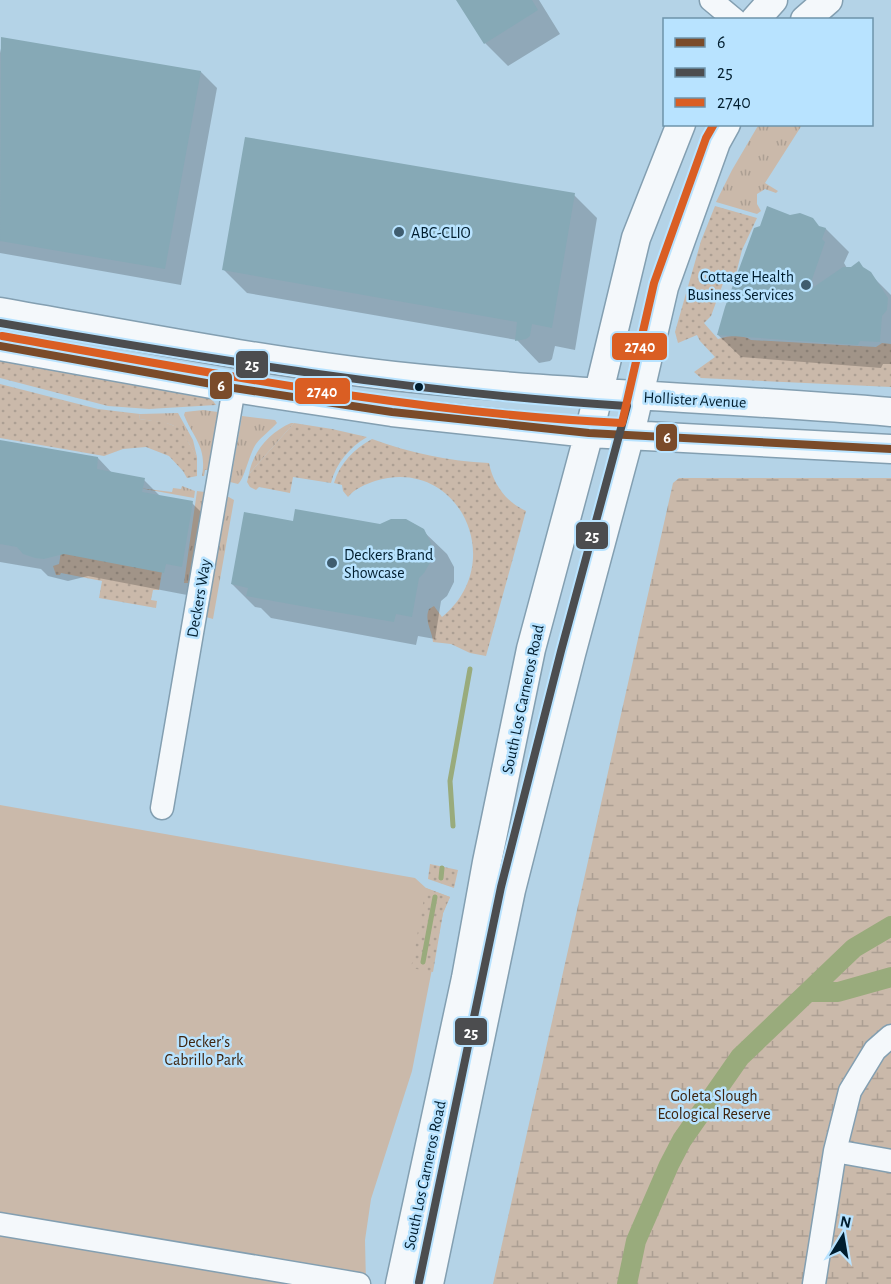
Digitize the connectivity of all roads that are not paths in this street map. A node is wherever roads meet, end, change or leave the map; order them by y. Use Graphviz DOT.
graph roads {
  1 [pos="711,0"];
  2 [pos="773,0"];
  3 [pos="828,0"];
  4 [pos="733,18"];
  5 [pos="757,18"];
  6 [pos="807,18"];
  7 [pos="680,126"];
  8 [pos="725,126"];
  9 [pos="0,312"];
  10 [pos="0,346"];
  11 [pos="234,388"];
  12 [pos="598,394"];
  13 [pos="640,396"];
  14 [pos="891,412"];
  15 [pos="589,433"];
  16 [pos="630,434"];
  17 [pos="891,449"];
  18 [pos="162,808"];
  19 [pos="891,1036"];
  20 [pos="835,1151"];
  21 [pos="891,1161"];
  22 [pos="0,1224"];
  23 [pos="359,1284"];
  24 [pos="400,1284"];
  25 [pos="429,1284"];
  26 [pos="814,1284"];
  1 -- 4 [label="street"];
  2 -- 5 [label="main road"];
  3 -- 6 [label="main road"];
  7 -- 12 [label="main road, South Los Carneros Road"];
  8 -- 13 [label="main road, South Los Carneros Road"];
  9 -- 12 [label="main road, Hollister Avenue"];
  10 -- 11 [label="main road"];
  11 -- 15 [label="main road"];
  11 -- 18 [label="street, Deckers Way"];
  12 -- 13 [label="main road, Hollister Avenue"];
  12 -- 15 [label="main road, South Los Carneros Road"];
  13 -- 14 [label="main road, Hollister Avenue"];
  13 -- 16 [label="main road, South Los Carneros Road"];
  15 -- 16 [label="main road"];
  15 -- 24 [label="main road, South Los Carneros Road"];
  16 -- 17 [label="main road"];
  16 -- 25 [label="main road, South Los Carneros Road"];
  19 -- 20 [label="street"];
  20 -- 21 [label="street"];
  20 -- 26 [label="street"];
  22 -- 23 [label="street"];
}
